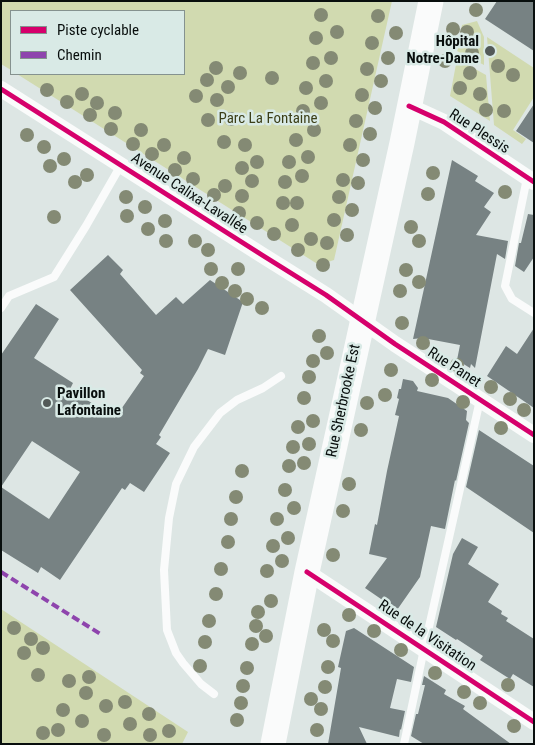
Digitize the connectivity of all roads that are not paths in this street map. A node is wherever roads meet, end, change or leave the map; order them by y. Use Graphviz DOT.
graph roads {
  1 [pos="431,1"];
  2 [pos="1,89"];
  3 [pos="409,106"];
  4 [pos="121,165"];
  5 [pos="530,180"];
  6 [pos="1,308"];
  7 [pos="534,313"];
  8 [pos="362,320"];
  9 [pos="281,376"];
  10 [pos="480,400"];
  11 [pos="534,435"];
  12 [pos="307,572"];
  13 [pos="424,649"];
  14 [pos="214,694"];
  15 [pos="534,722"];
  16 [pos="273,744"];
  17 [pos="404,744"];
  1 -- 3 [label="main road, Rue Sherbrooke Est"];
  2 -- 4 [label="street, Avenue Calixa-Lavallée"];
  3 -- 5 [label="street, Rue Plessis"];
  3 -- 8 [label="main road, Rue Sherbrooke Est"];
  4 -- 6 [label="lane"];
  4 -- 8 [label="street, Avenue Calixa-Lavallée"];
  5 -- 7 [label="lane"];
  8 -- 10 [label="street, Rue Panet"];
  8 -- 12 [label="main road, Rue Sherbrooke Est"];
  9 -- 14 [label="lane"];
  10 -- 11 [label="street, Rue Panet"];
  10 -- 13 [label="lane"];
  12 -- 13 [label="street, Rue de la Visitation"];
  12 -- 16 [label="main road, Rue Sherbrooke Est"];
  13 -- 15 [label="street, Rue de la Visitation"];
  13 -- 17 [label="lane"];
}
